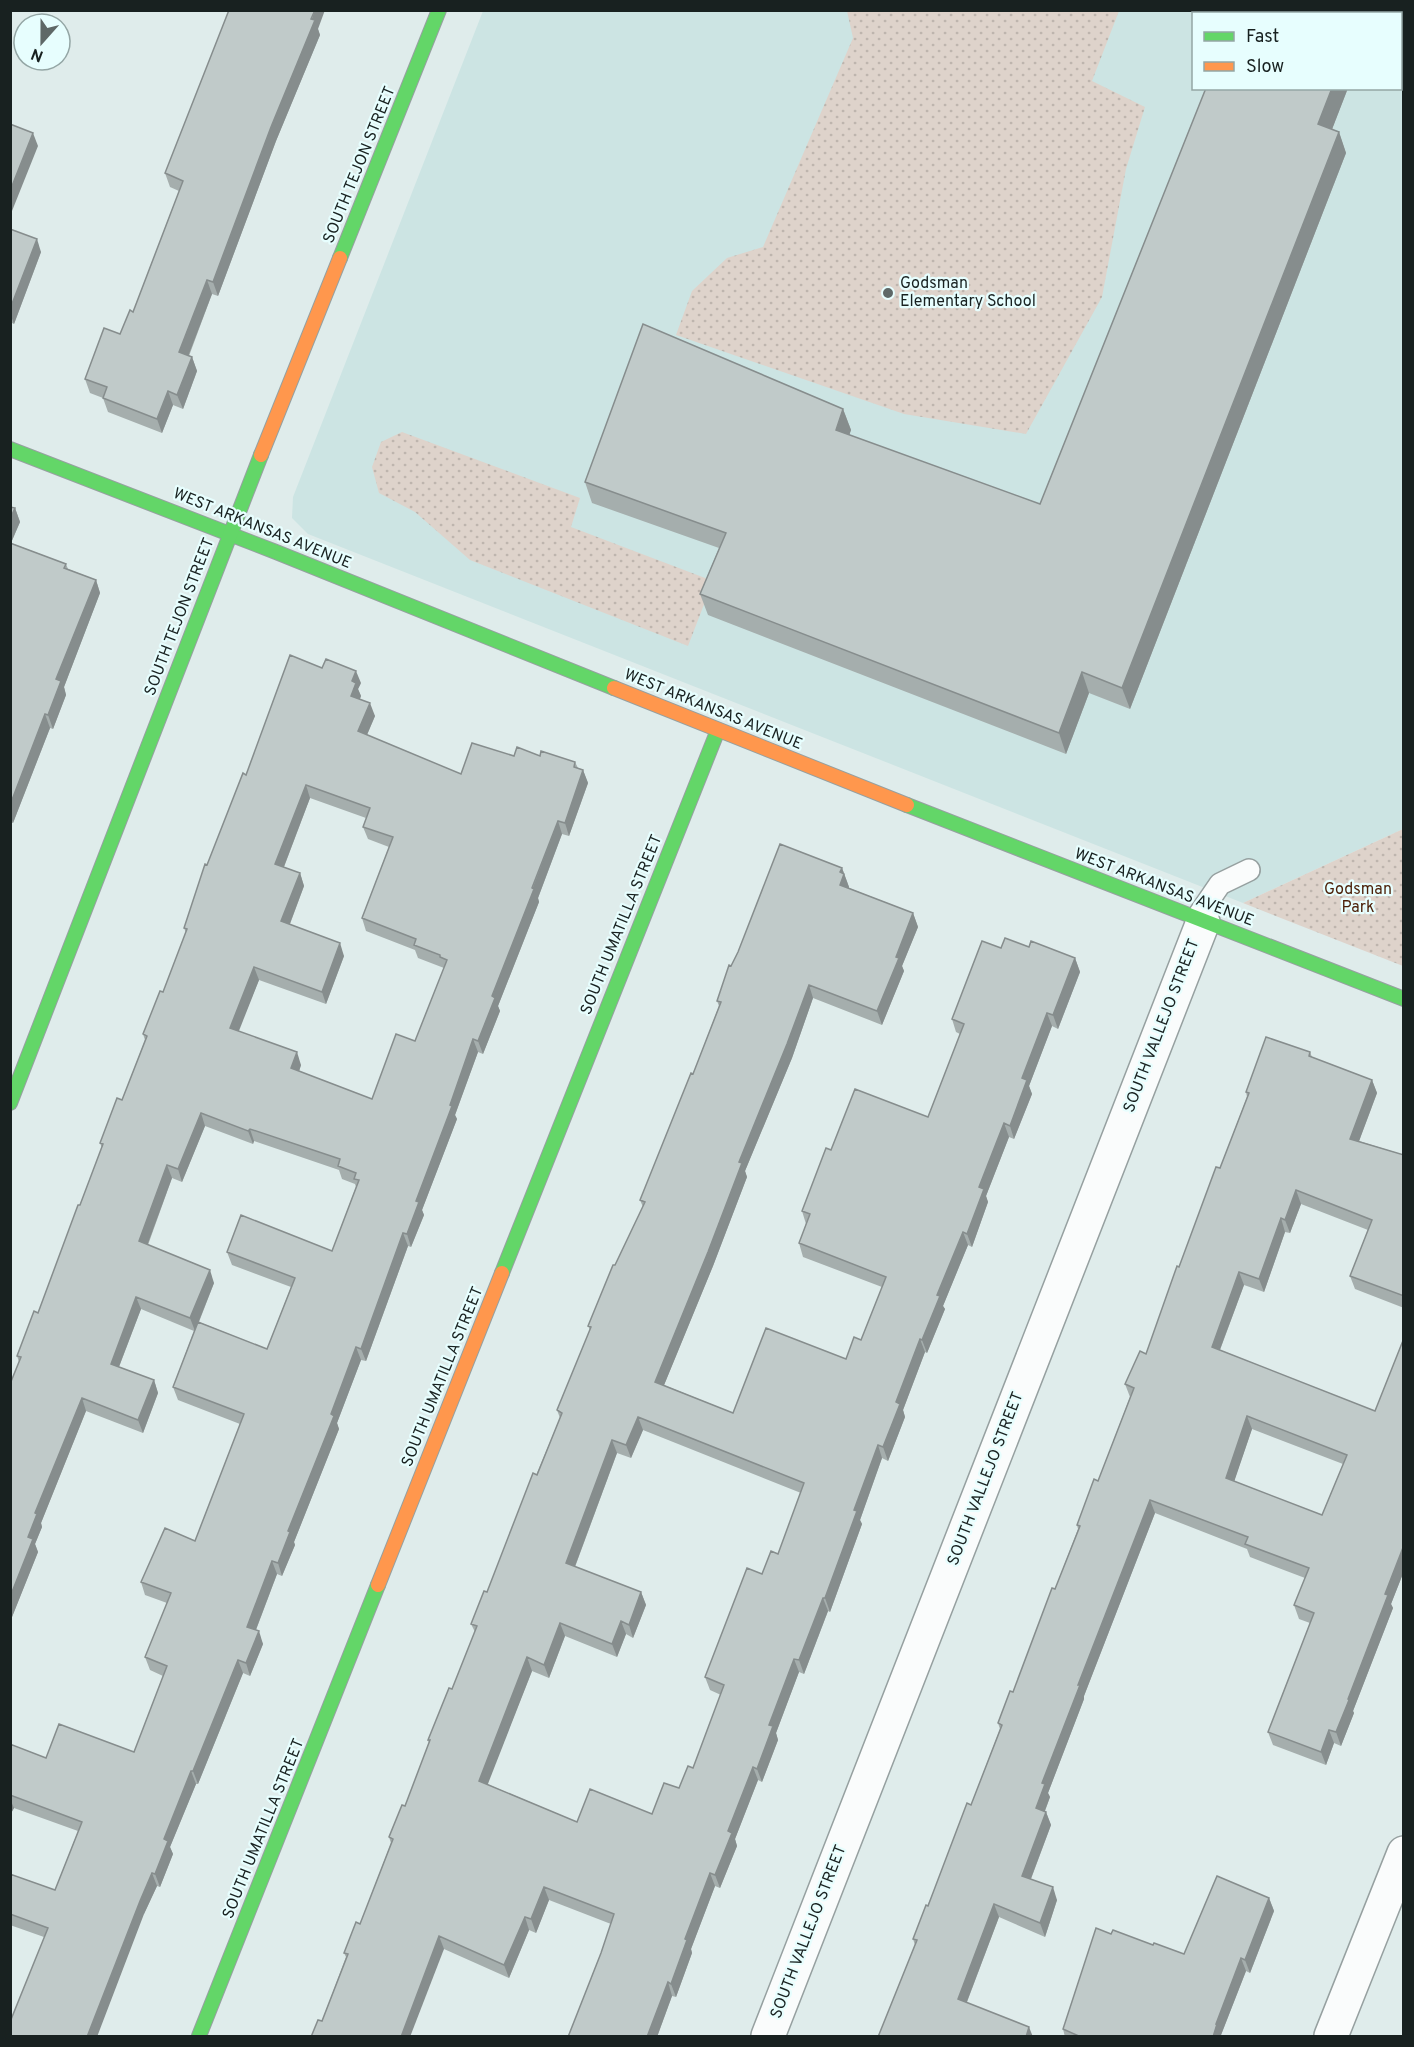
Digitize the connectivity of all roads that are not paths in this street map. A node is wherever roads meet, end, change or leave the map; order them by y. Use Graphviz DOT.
graph roads {
  1 [pos="439,10"];
  2 [pos="10,449"];
  3 [pos="230,533"];
  4 [pos="718,730"];
  5 [pos="1249,870"];
  6 [pos="1200,920"];
  7 [pos="1404,999"];
  8 [pos="10,1103"];
  9 [pos="1404,1852"];
  10 [pos="199,2037"];
  11 [pos="768,2037"];
  12 [pos="1331,2037"];
  1 -- 3 [label="street, SOUTH TEJON STREET"];
  2 -- 3 [label="street, WEST ARKANSAS AVENUE"];
  3 -- 4 [label="street, WEST ARKANSAS AVENUE"];
  3 -- 8 [label="street, SOUTH TEJON STREET"];
  4 -- 6 [label="street, WEST ARKANSAS AVENUE"];
  4 -- 10 [label="street, SOUTH UMATILLA STREET"];
  5 -- 6 [label="lane"];
  6 -- 7 [label="street, WEST ARKANSAS AVENUE"];
  6 -- 11 [label="street, SOUTH VALLEJO STREET"];
  9 -- 12 [label="street"];
}
